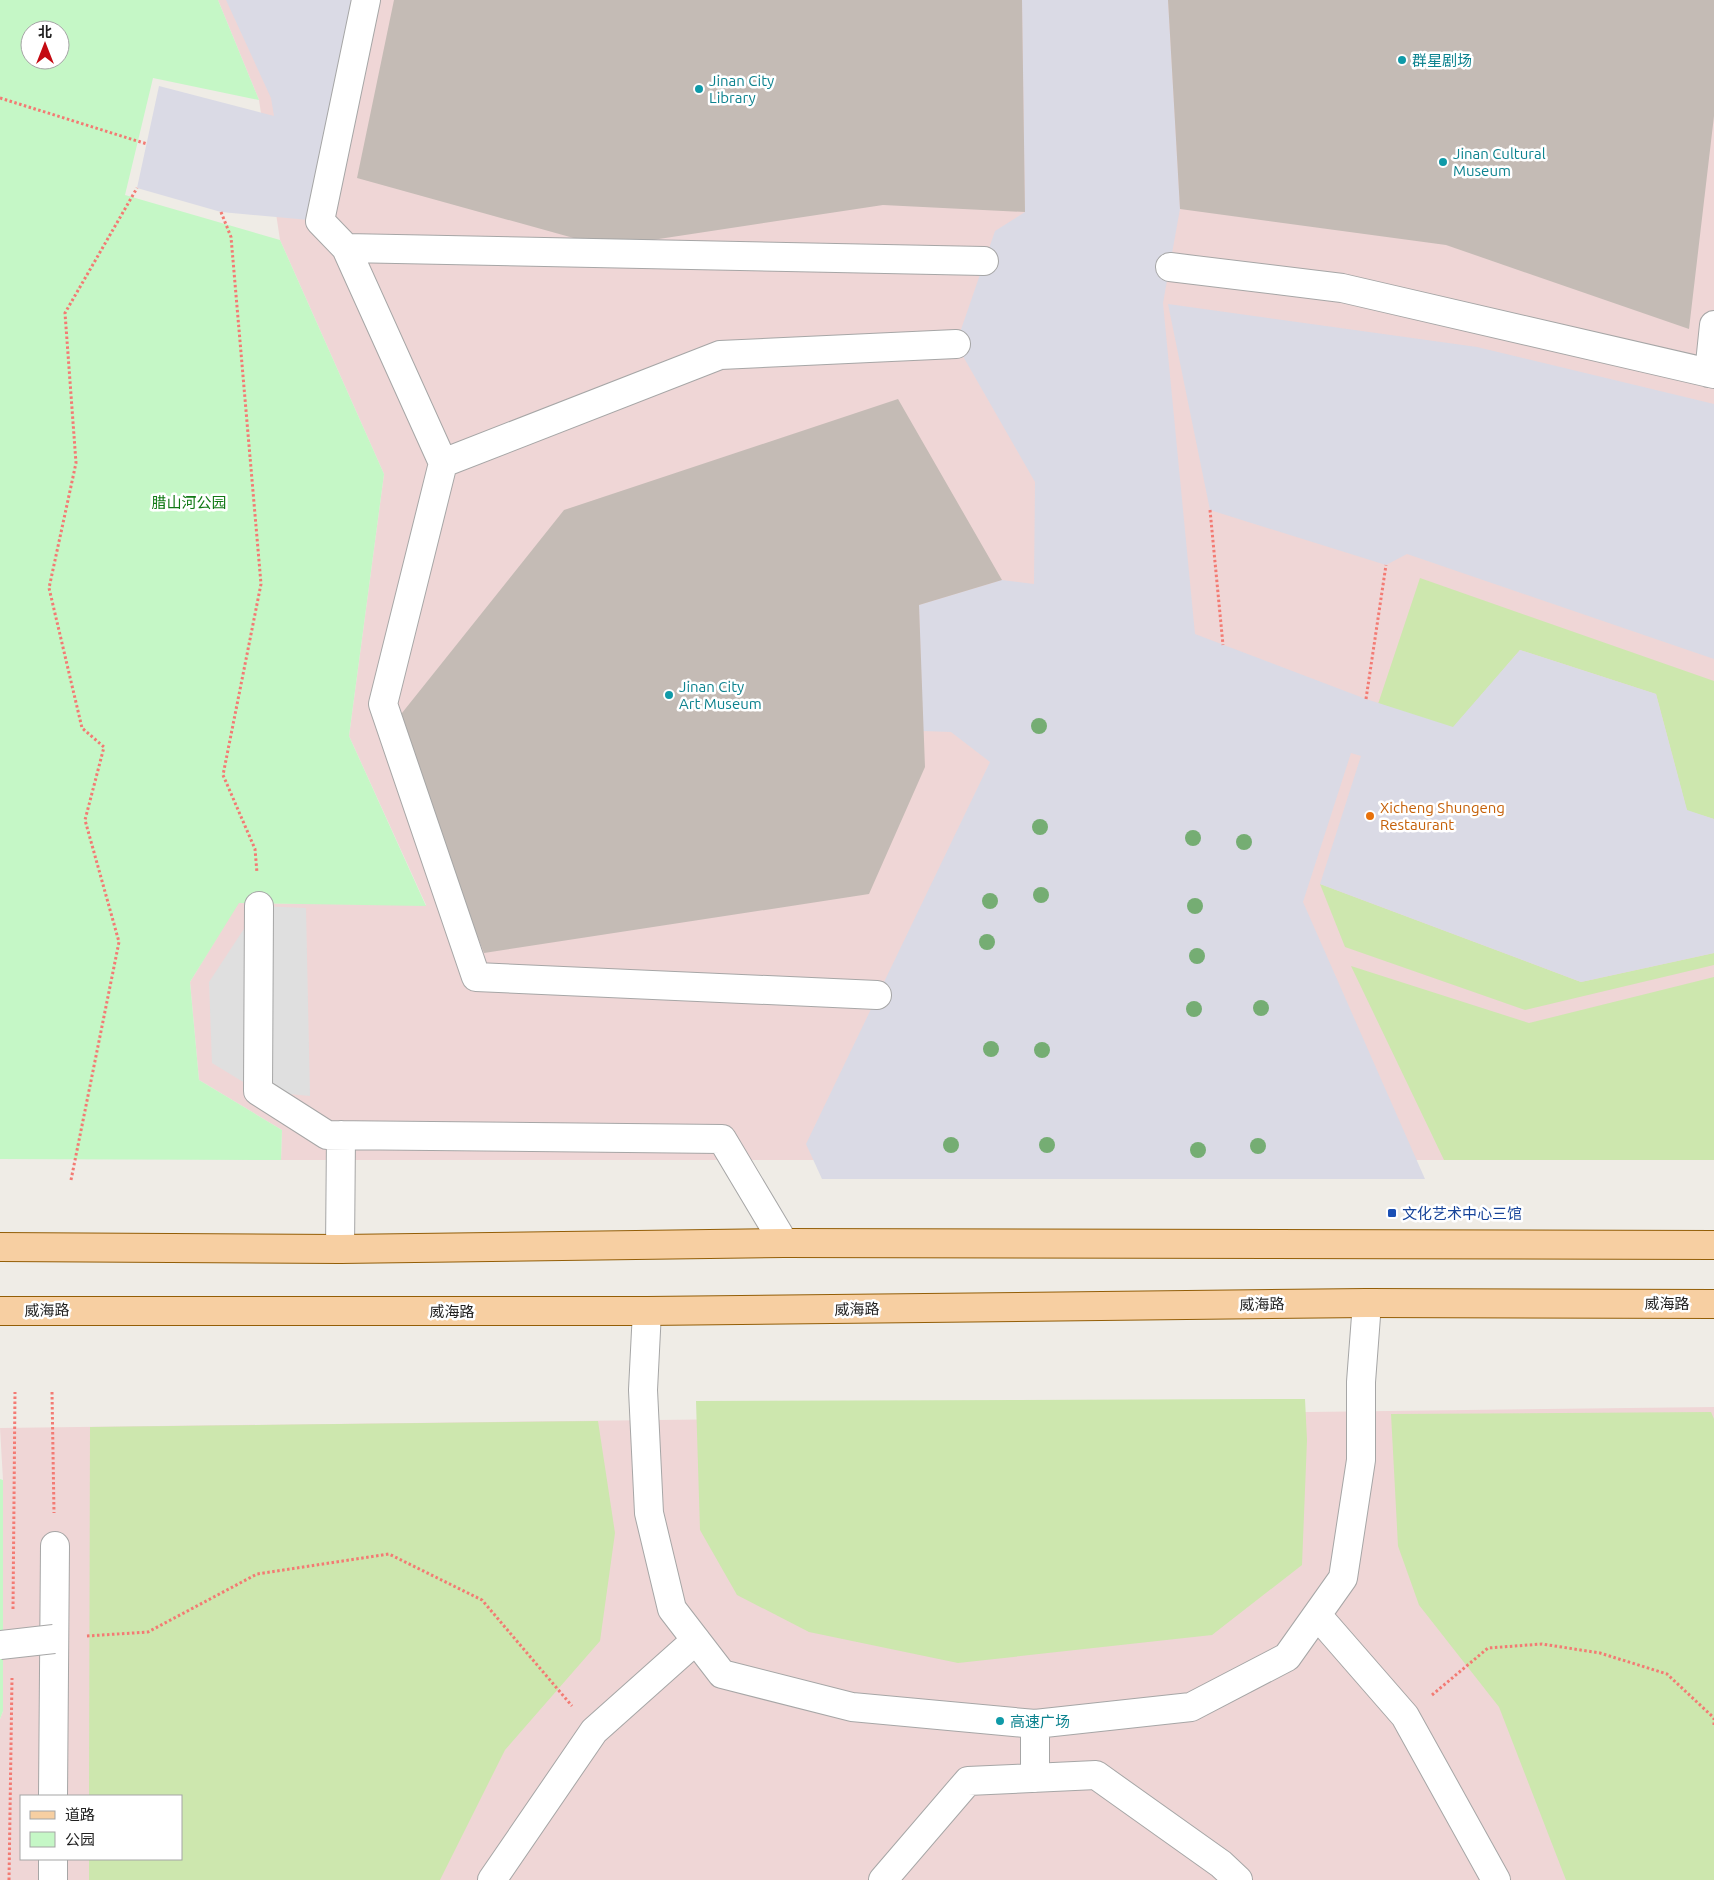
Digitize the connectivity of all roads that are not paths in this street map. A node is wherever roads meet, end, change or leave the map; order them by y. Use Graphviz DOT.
graph roads {
  1 [pos="366,0"];
  2 [pos="346,248"];
  3 [pos="984,261"];
  4 [pos="1170,267"];
  5 [pos="1714,325"];
  6 [pos="956,344"];
  7 [pos="1712,373"];
  8 [pos="443,463"];
  9 [pos="259,906"];
  10 [pos="877,995"];
  11 [pos="341,1135"];
  12 [pos="784,1243"];
  13 [pos="1714,1245"];
  14 [pos="0,1247"];
  15 [pos="340,1249"];
  16 [pos="1367,1303"];
  17 [pos="1714,1304"];
  18 [pos="0,1311"];
  19 [pos="648,1311"];
  20 [pos="55,1546"];
  21 [pos="1317,1615"];
  22 [pos="54,1639"];
  23 [pos="696,1640"];
  24 [pos="0,1645"];
  25 [pos="1035,1724"];
  26 [pos="1035,1778"];
  27 [pos="53,1795"];
  28 [pos="53,1860"];
  29 [pos="502,1876"];
  30 [pos="53,1880"];
  31 [pos="883,1880"];
  32 [pos="1238,1880"];
  33 [pos="1496,1880"];
  1 -- 2 [label="street"];
  2 -- 3 [label="street"];
  2 -- 8 [label="street"];
  4 -- 7 [label="street"];
  5 -- 7 [label="street"];
  6 -- 8 [label="street"];
  8 -- 10 [label="street"];
  9 -- 11 [label="street"];
  11 -- 12 [label="street"];
  11 -- 15 [label="street"];
  12 -- 13 [label="main road"];
  12 -- 15 [label="main road"];
  14 -- 15 [label="main road"];
  16 -- 17 [label="main road, 威海路"];
  16 -- 19 [label="main road, 威海路"];
  16 -- 21 [label="street"];
  18 -- 19 [label="main road, 威海路"];
  19 -- 23 [label="street"];
  20 -- 22 [label="street"];
  21 -- 25 [label="street"];
  21 -- 33 [label="street"];
  22 -- 24 [label="street, bridge"];
  22 -- 27 [label="street"];
  23 -- 25 [label="street"];
  23 -- 29 [label="street"];
  25 -- 26 [label="street"];
  26 -- 31 [label="street"];
  26 -- 32 [label="street"];
  28 -- 30 [label="street"];
}
